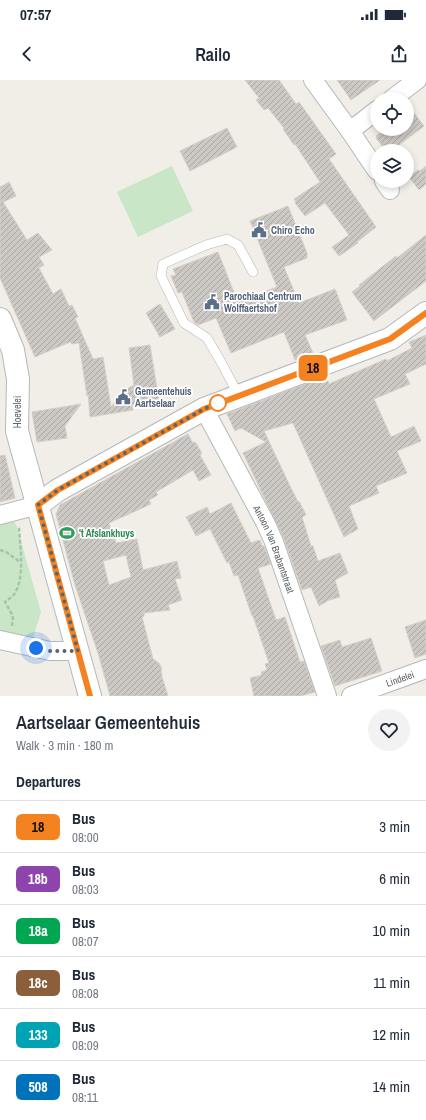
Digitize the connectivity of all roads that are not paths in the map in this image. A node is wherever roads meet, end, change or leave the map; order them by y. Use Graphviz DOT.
graph roads {
  1 [pos="313,80"];
  2 [pos="417,80"];
  3 [pos="401,92"];
  4 [pos="370,115"];
  5 [pos="350,131"];
  6 [pos="370,161"];
  7 [pos="253,272"];
  8 [pos="426,313"];
  9 [pos="0,319"];
  10 [pos="239,396"];
  11 [pos="204,409"];
  12 [pos="38,505"];
  13 [pos="0,515"];
  14 [pos="4,641"];
  15 [pos="78,651"];
  16 [pos="426,669"];
  17 [pos="90,696"];
  18 [pos="327,696"];
  19 [pos="351,696"];
  1 -- 5 [label="street"];
  2 -- 3 [label="street"];
  4 -- 5 [label="street"];
  5 -- 6 [label="street"];
  7 -- 10 [label="lane"];
  8 -- 10 [label="street"];
  9 -- 12 [label="street, Hoevelei"];
  10 -- 11 [label="street"];
  11 -- 12 [label="street"];
  11 -- 18 [label="street, Antoon Van Brabantstraat"];
  12 -- 13 [label="street"];
  12 -- 15 [label="street, Hoevelei"];
  14 -- 15 [label="street"];
  15 -- 17 [label="street, Hoevelei"];
  16 -- 19 [label="street, Lindelei"];
}
